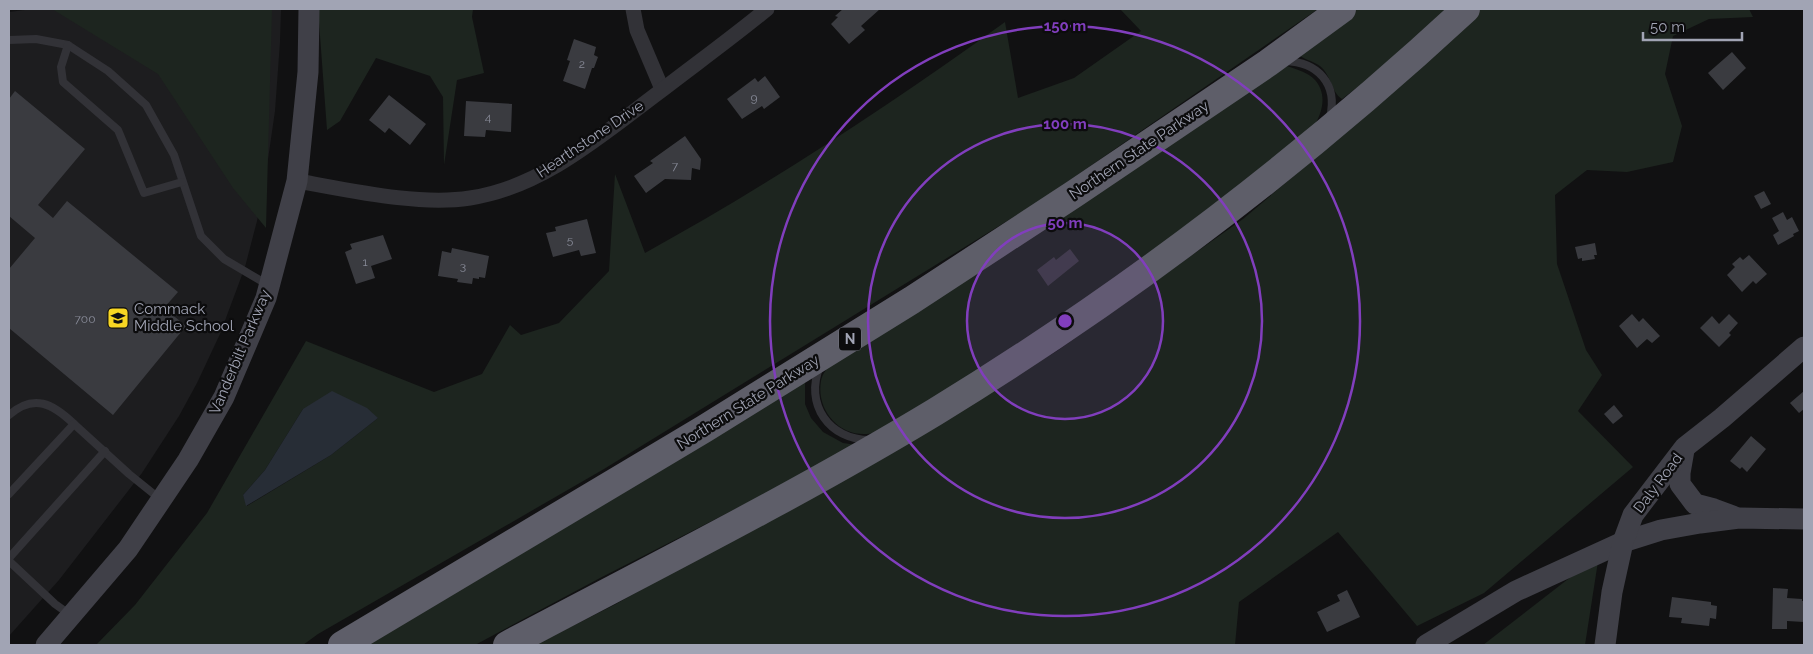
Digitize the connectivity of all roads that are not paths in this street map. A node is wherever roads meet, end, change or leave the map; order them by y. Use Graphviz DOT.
graph roads {
  1 [pos="309,9"];
  2 [pos="633,9"];
  3 [pos="767,9"];
  4 [pos="1342,9"];
  5 [pos="1466,9"];
  6 [pos="10,42"];
  7 [pos="68,45"];
  8 [pos="1268,63"];
  9 [pos="662,89"];
  10 [pos="1324,133"];
  11 [pos="297,181"];
  12 [pos="182,182"];
  13 [pos="270,286"];
  14 [pos="1804,347"];
  15 [pos="829,351"];
  16 [pos="9,415"];
  17 [pos="74,424"];
  18 [pos="888,440"];
  19 [pos="1685,447"];
  20 [pos="105,451"];
  21 [pos="9,494"];
  22 [pos="161,500"];
  23 [pos="1739,518"];
  24 [pos="1804,519"];
  25 [pos="1623,542"];
  26 [pos="9,560"];
  27 [pos="71,616"];
  28 [pos="46,645"];
  29 [pos="342,645"];
  30 [pos="507,645"];
  31 [pos="1426,645"];
  32 [pos="1605,645"];
  1 -- 11 [label="main road, Vanderbilt Parkway"];
  2 -- 9 [label="street"];
  3 -- 9 [label="street, Hearthstone Drive"];
  4 -- 8 [label="highway, Northern State Parkway / N"];
  5 -- 10 [label="highway"];
  6 -- 7 [label="lane"];
  7 -- 12 [label="lane"];
  7 -- 12 [label="lane"];
  8 -- 10 [label="lane"];
  8 -- 15 [label="highway, Northern State Parkway / N"];
  9 -- 11 [label="street, Hearthstone Drive"];
  10 -- 18 [label="highway"];
  11 -- 13 [label="main road, Vanderbilt Parkway"];
  12 -- 13 [label="lane"];
  13 -- 22 [label="main road, Vanderbilt Parkway"];
  14 -- 19 [label="main road, Daly Road"];
  15 -- 18 [label="lane"];
  15 -- 29 [label="highway, Northern State Parkway / N"];
  16 -- 17 [label="lane"];
  17 -- 20 [label="lane"];
  17 -- 21 [label="lane"];
  18 -- 30 [label="highway"];
  19 -- 23 [label="main road"];
  19 -- 25 [label="main road, Daly Road"];
  20 -- 22 [label="lane"];
  20 -- 26 [label="lane"];
  22 -- 27 [label="main road, Vanderbilt Parkway"];
  23 -- 24 [label="main road"];
  23 -- 25 [label="main road"];
  25 -- 31 [label="main road"];
  25 -- 32 [label="main road, Daly Road"];
  26 -- 27 [label="lane"];
  27 -- 28 [label="main road, Vanderbilt Parkway"];
}
